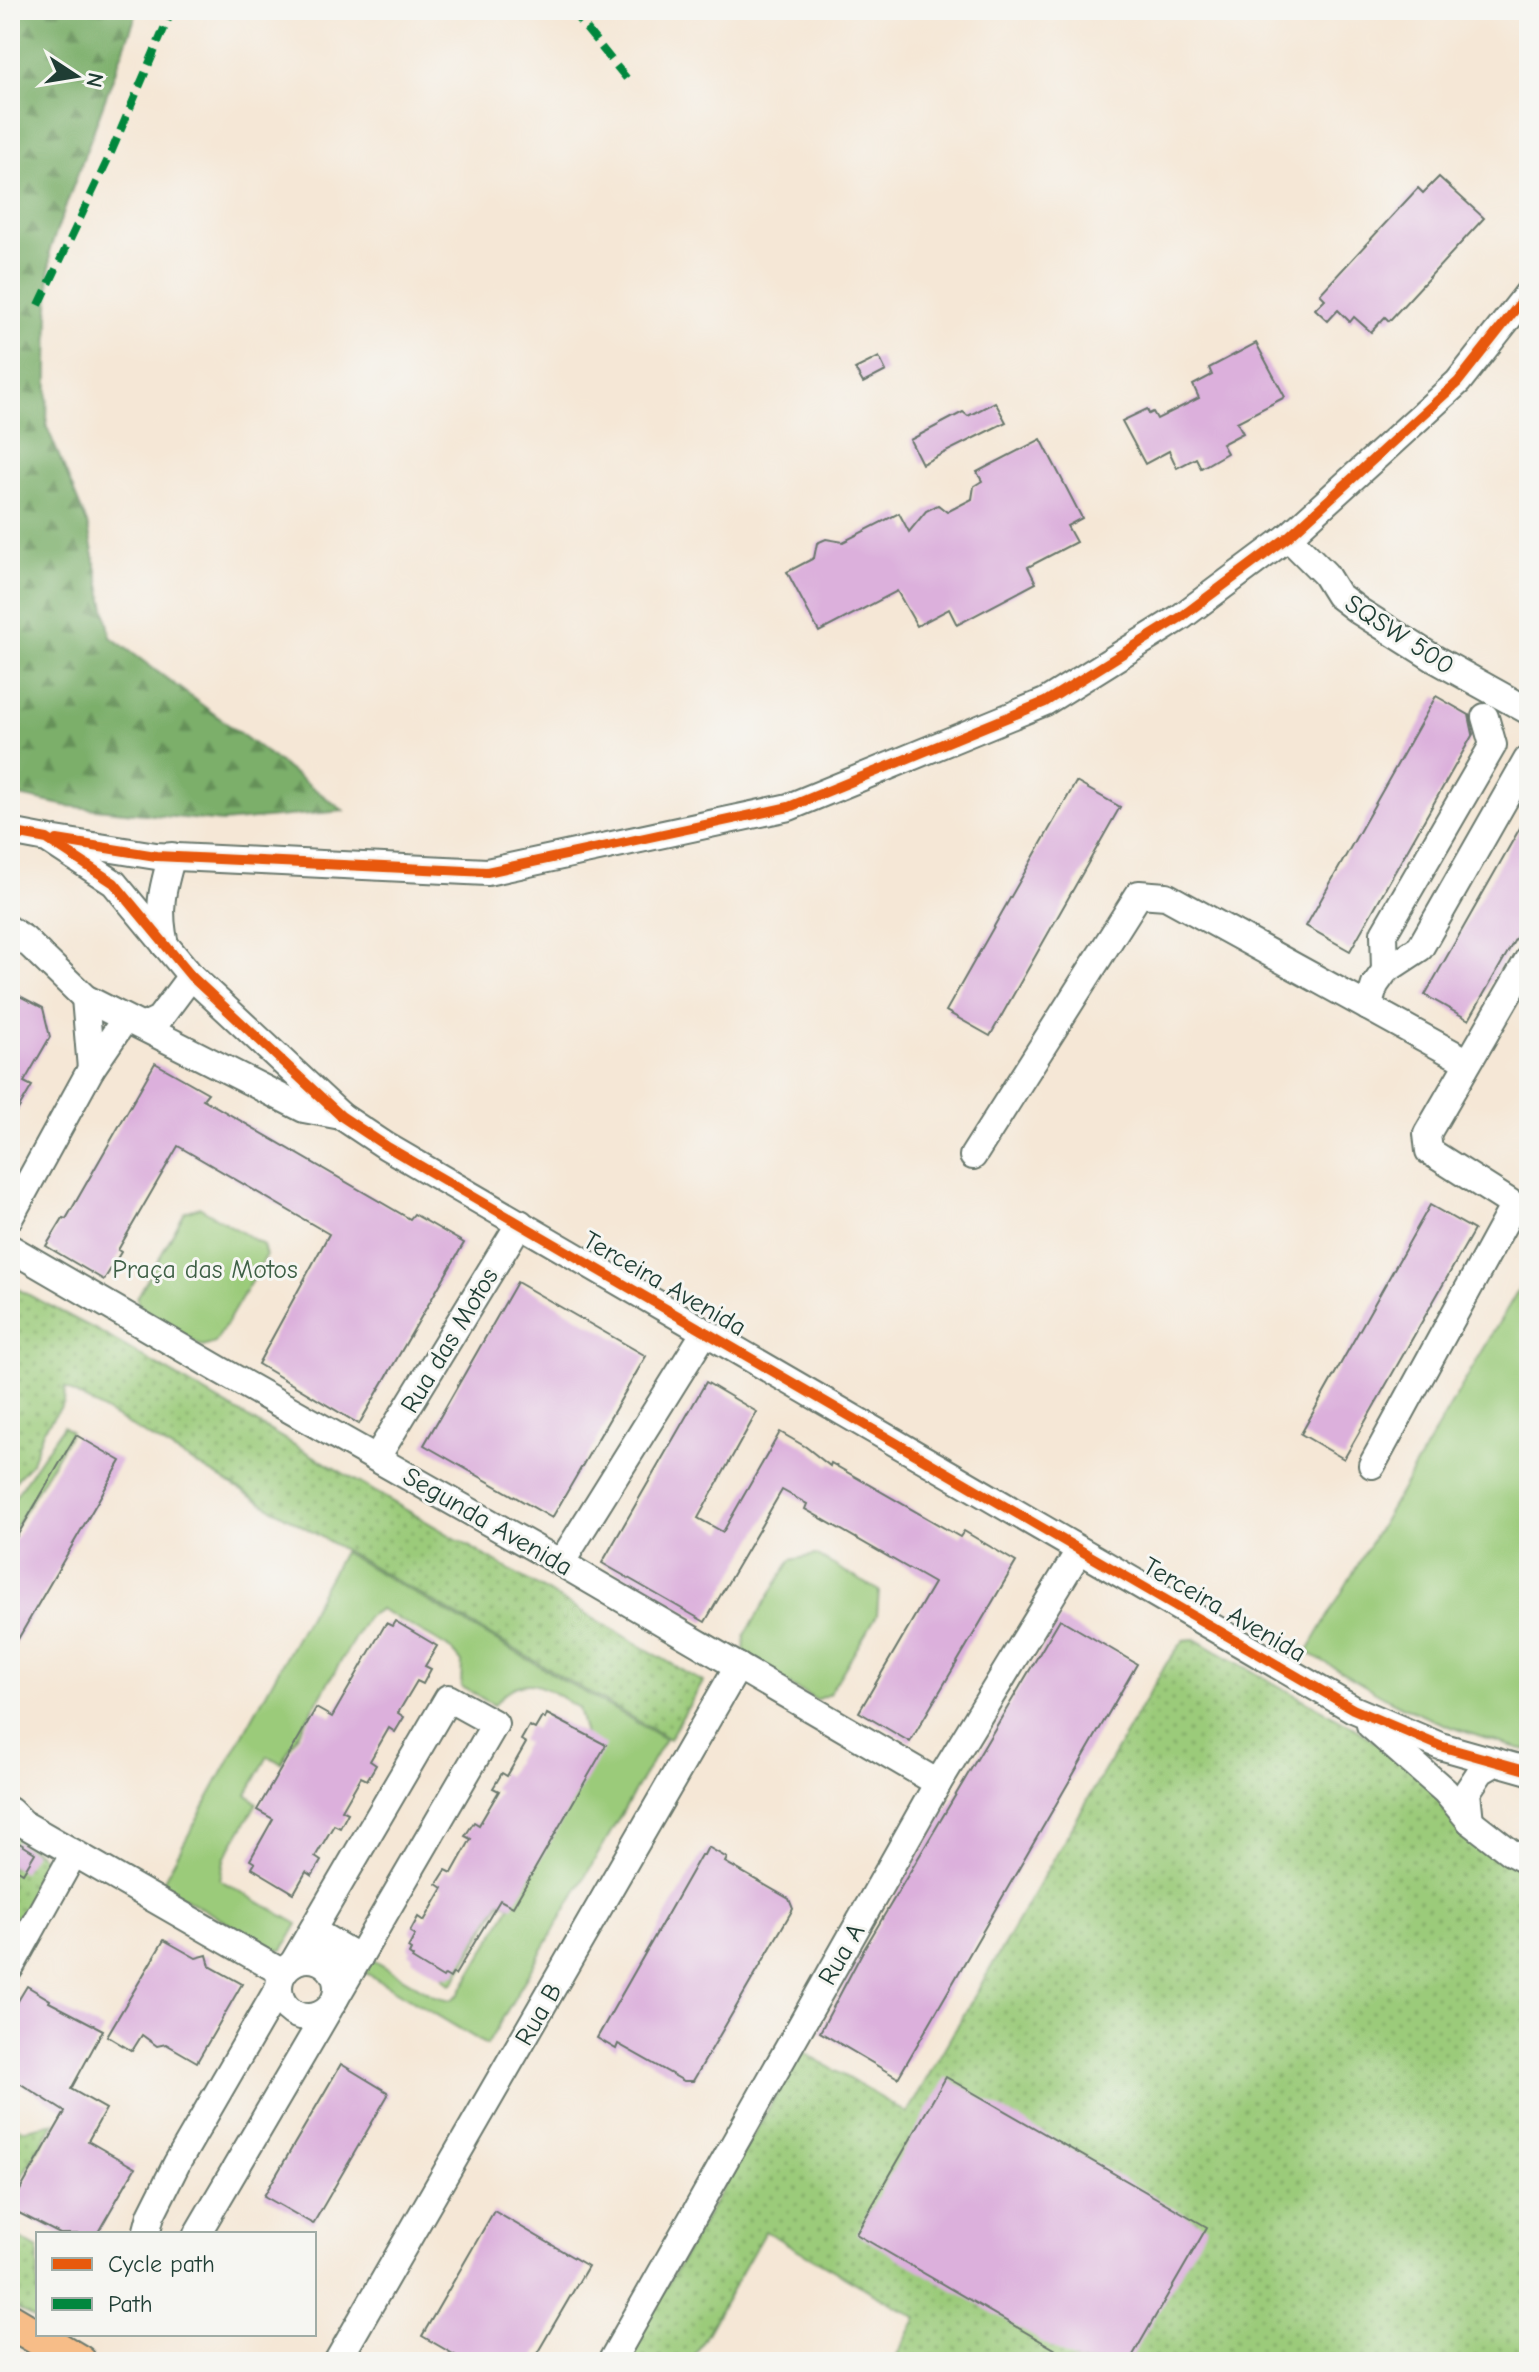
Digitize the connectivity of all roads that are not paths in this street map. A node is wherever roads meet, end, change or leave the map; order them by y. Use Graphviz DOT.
graph roads {
  1 [pos="1529,292"];
  2 [pos="1288,537"];
  3 [pos="1529,711"];
  4 [pos="1485,717"];
  5 [pos="1527,760"];
  6 [pos="10,832"];
  7 [pos="47,839"];
  8 [pos="164,856"];
  9 [pos="114,883"];
  10 [pos="10,930"];
  11 [pos="166,949"];
  12 [pos="1529,958"];
  13 [pos="1385,971"];
  14 [pos="191,976"];
  15 [pos="85,998"];
  16 [pos="1368,1007"];
  17 [pos="134,1022"];
  18 [pos="1468,1062"];
  19 [pos="91,1069"];
  20 [pos="341,1116"];
  21 [pos="973,1156"];
  22 [pos="10,1217"];
  23 [pos="520,1223"];
  24 [pos="10,1248"];
  25 [pos="705,1332"];
  26 [pos="377,1457"];
  27 [pos="1372,1465"];
  28 [pos="1079,1551"];
  29 [pos="561,1563"];
  30 [pos="738,1666"];
  31 [pos="1353,1709"];
  32 [pos="1495,1763"];
  33 [pos="1529,1771"];
  34 [pos="938,1783"];
  35 [pos="10,1811"];
  36 [pos="1470,1821"];
  37 [pos="74,1853"];
  38 [pos="1529,1862"];
  39 [pos="313,1931"];
  40 [pos="359,1958"];
  41 [pos="10,1968"];
  42 [pos="285,1974"];
  43 [pos="332,2003"];
  44 [pos="147,2232"];
  45 [pos="198,2232"];
  46 [pos="10,2321"];
  47 [pos="79,2362"];
  48 [pos="337,2362"];
  49 [pos="611,2362"];
  1 -- 2 [label="street"];
  2 -- 3 [label="street, SQSW 500"];
  2 -- 8 [label="street"];
  4 -- 13 [label="street"];
  5 -- 13 [label="street"];
  6 -- 7 [label="street, Terceira Avenida"];
  7 -- 8 [label="street"];
  7 -- 9 [label="street, Terceira Avenida"];
  8 -- 9 [label="street"];
  8 -- 11 [label="street"];
  9 -- 11 [label="street, Terceira Avenida"];
  10 -- 15 [label="street, Terceira Avenida"];
  11 -- 14 [label="street, Terceira Avenida"];
  12 -- 18 [label="street"];
  13 -- 16 [label="street"];
  14 -- 17 [label="street"];
  14 -- 20 [label="street, Terceira Avenida"];
  15 -- 17 [label="street, Terceira Avenida"];
  15 -- 19 [label="street"];
  16 -- 18 [label="street"];
  16 -- 21 [label="street"];
  17 -- 19 [label="street"];
  17 -- 20 [label="street, Terceira Avenida"];
  18 -- 27 [label="street"];
  19 -- 22 [label="street"];
  20 -- 23 [label="street, Terceira Avenida"];
  23 -- 25 [label="street, Terceira Avenida"];
  23 -- 26 [label="street, Rua das Motos"];
  24 -- 26 [label="street, Segunda Avenida"];
  25 -- 28 [label="street, Terceira Avenida"];
  25 -- 29 [label="street"];
  26 -- 29 [label="street, Segunda Avenida"];
  28 -- 31 [label="street, Terceira Avenida"];
  28 -- 34 [label="street, Rua A"];
  29 -- 30 [label="street, Segunda Avenida"];
  30 -- 34 [label="street, Segunda Avenida"];
  30 -- 48 [label="street, Rua B"];
  31 -- 32 [label="street"];
  31 -- 36 [label="street"];
  32 -- 33 [label="street"];
  32 -- 36 [label="street"];
  34 -- 49 [label="street, Rua A"];
  35 -- 37 [label="street"];
  36 -- 38 [label="street"];
  37 -- 41 [label="street"];
  37 -- 42 [label="street"];
  39 -- 40 [label="street"];
  39 -- 40 [label="street"];
  39 -- 42 [label="street"];
  40 -- 43 [label="street"];
  42 -- 43 [label="street"];
  42 -- 43 [label="street"];
  42 -- 44 [label="street"];
  43 -- 45 [label="street"];
  46 -- 47 [label="main road"];
}
